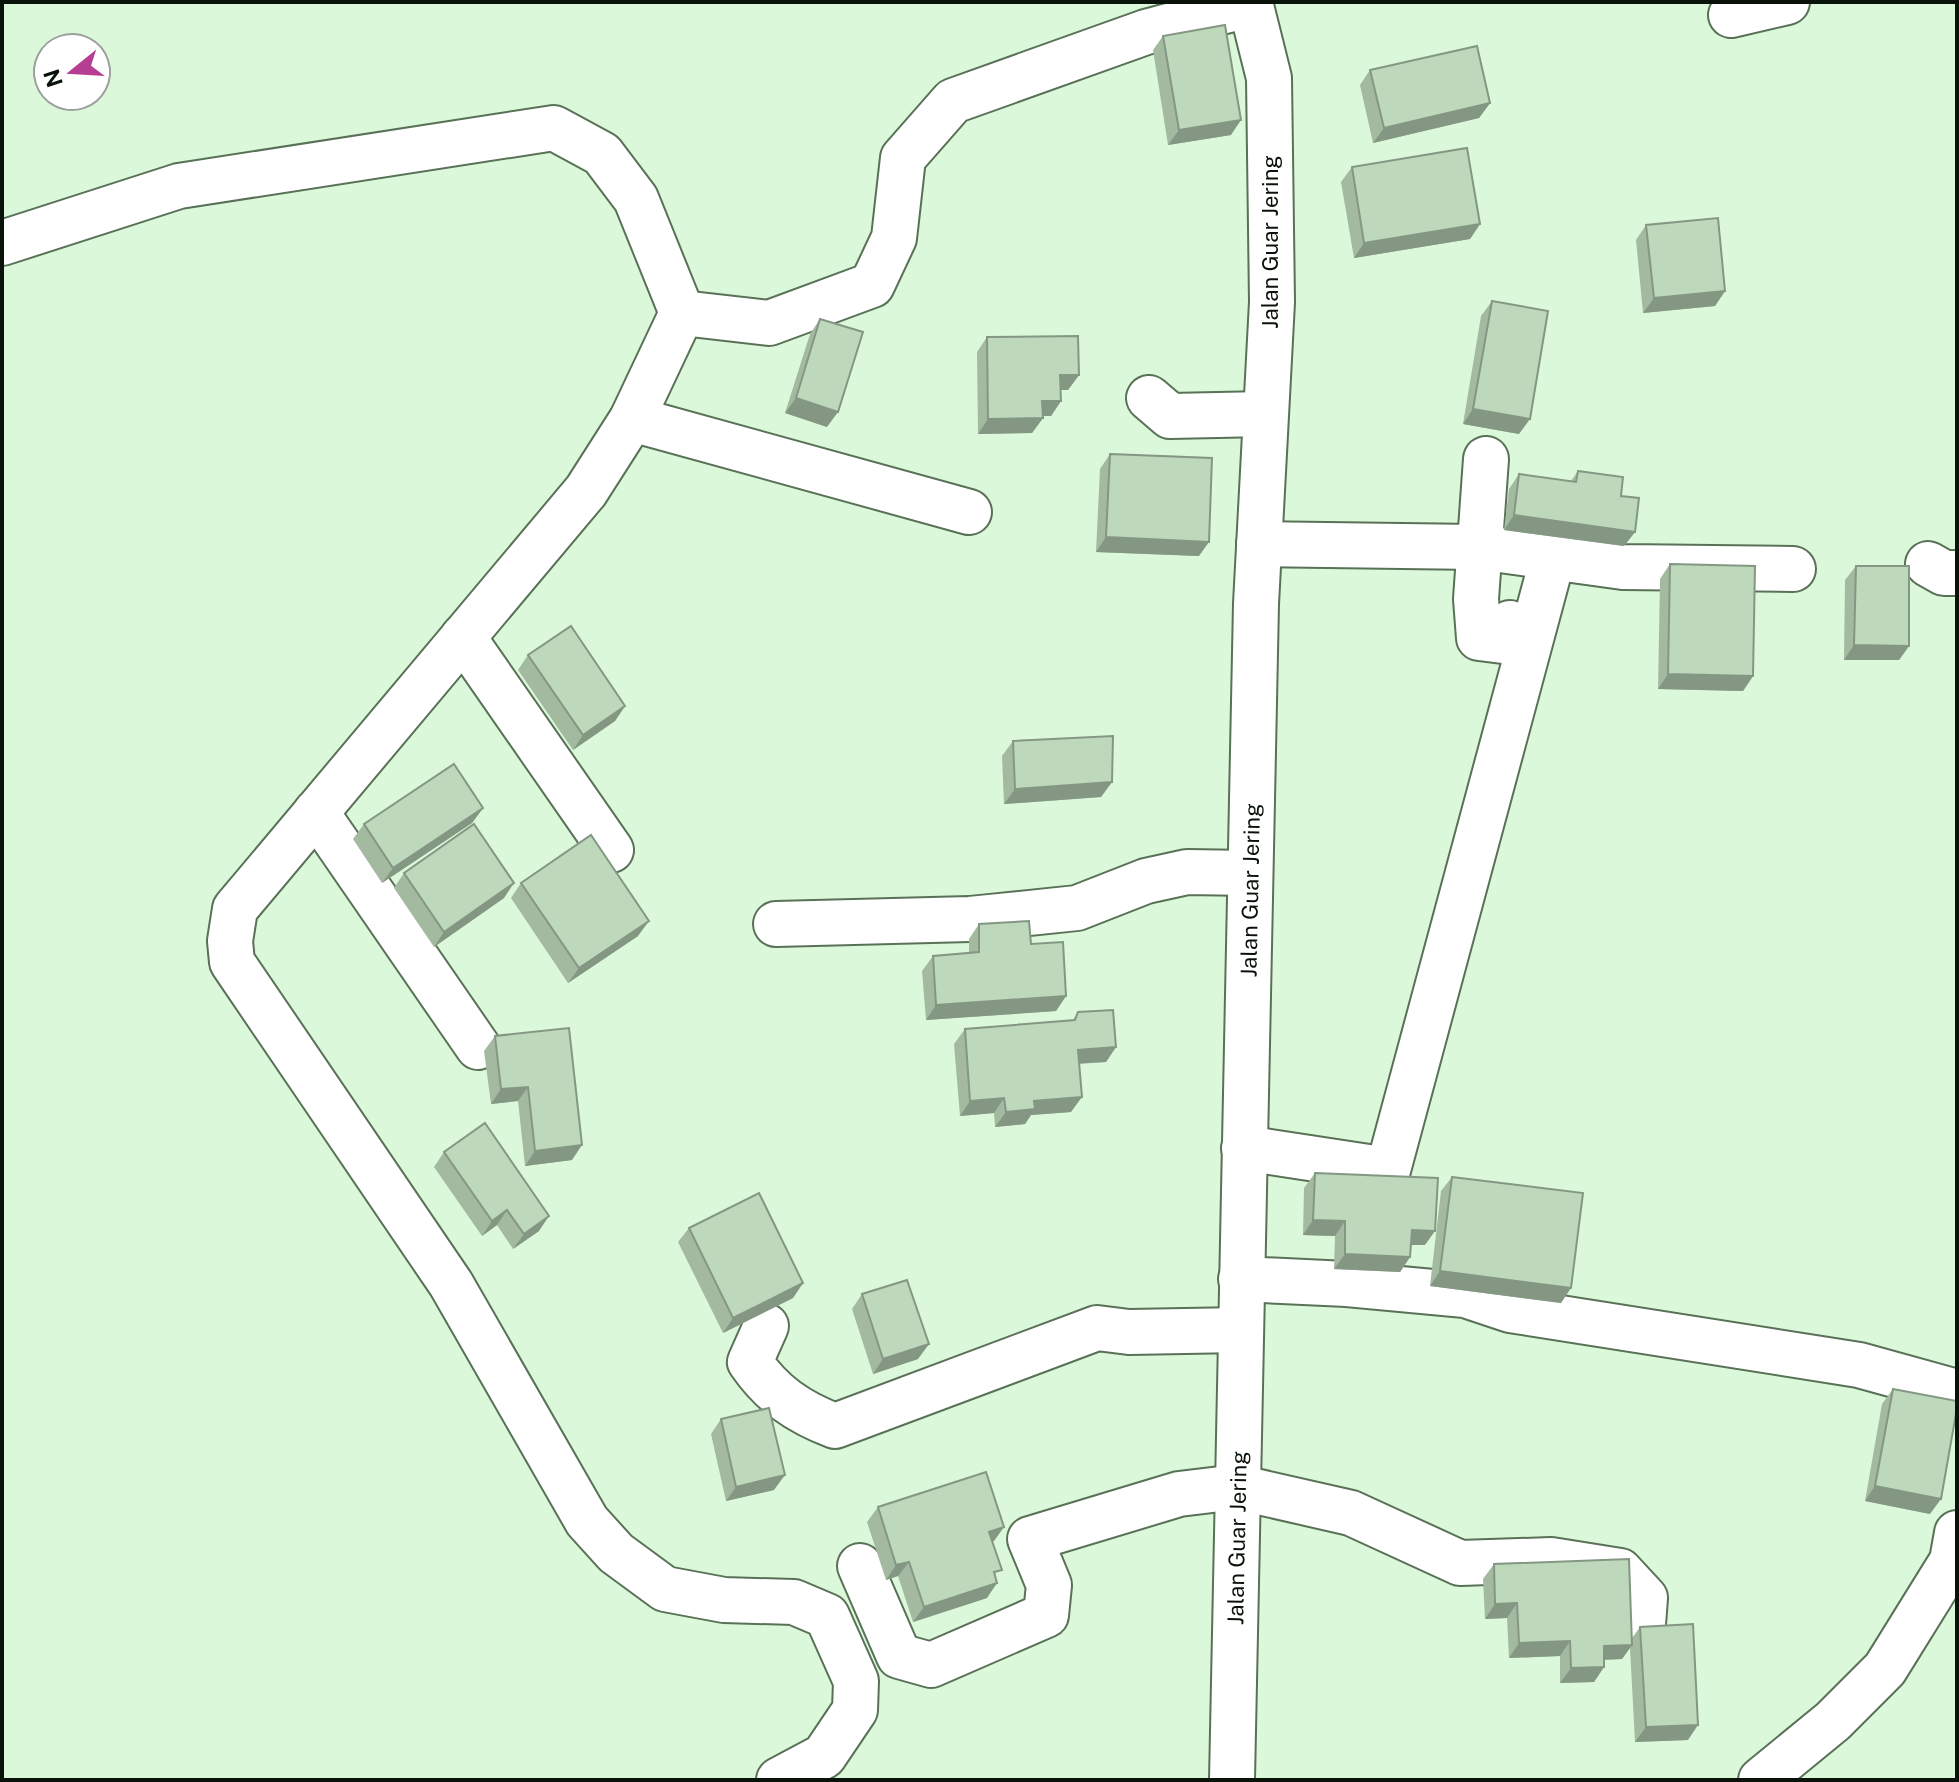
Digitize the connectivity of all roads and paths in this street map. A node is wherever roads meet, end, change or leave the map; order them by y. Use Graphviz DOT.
graph roads {
  1 [pos="1787,2"];
  2 [pos="1250,3"];
  3 [pos="1734,22"];
  4 [pos="2,243"];
  5 [pos="682,313"];
  6 [pos="1149,398"];
  7 [pos="1265,414"];
  8 [pos="632,419"];
  9 [pos="1486,459"];
  10 [pos="969,512"];
  11 [pos="1259,544"];
  12 [pos="1478,547"];
  13 [pos="1553,557"];
  14 [pos="1793,569"];
  15 [pos="1510,623"];
  16 [pos="463,637"];
  17 [pos="316,812"];
  18 [pos="611,850"];
  19 [pos="1250,873"];
  20 [pos="776,924"];
  21 [pos="478,1047"];
  22 [pos="1244,1148"];
  23 [pos="1241,1279"];
  24 [pos="766,1326"];
  25 [pos="1241,1330"];
  26 [pos="1957,1392"];
  27 [pos="1237,1487"];
  28 [pos="1957,1533"];
  29 [pos="860,1566"];
  30 [pos="1643,1624"];
  31 [pos="779,1780"];
  32 [pos="1232,1780"];
  33 [pos="1761,1780"];
  1 -- 3 [label="street"];
  2 -- 5 [label="street"];
  2 -- 7 [label="street, Jalan Guar Jering"];
  4 -- 5 [label="street"];
  5 -- 8 [label="street"];
  6 -- 7 [label="street"];
  7 -- 11 [label="street, Jalan Guar Jering"];
  8 -- 10 [label="street"];
  8 -- 16 [label="street"];
  9 -- 12 [label="street"];
  11 -- 12 [label="street"];
  11 -- 19 [label="street, Jalan Guar Jering"];
  12 -- 13 [label="street"];
  12 -- 15 [label="street"];
  13 -- 14 [label="street"];
  13 -- 22 [label="street"];
  16 -- 17 [label="street"];
  16 -- 18 [label="street"];
  17 -- 21 [label="street"];
  17 -- 31 [label="street"];
  19 -- 20 [label="street"];
  19 -- 22 [label="street, Jalan Guar Jering"];
  22 -- 23 [label="street, Jalan Guar Jering"];
  23 -- 25 [label="street, Jalan Guar Jering"];
  23 -- 26 [label="street"];
  24 -- 25 [label="street"];
  25 -- 27 [label="street, Jalan Guar Jering"];
  27 -- 29 [label="street"];
  27 -- 30 [label="street"];
  27 -- 32 [label="street, Jalan Guar Jering"];
  28 -- 33 [label="street"];
}
